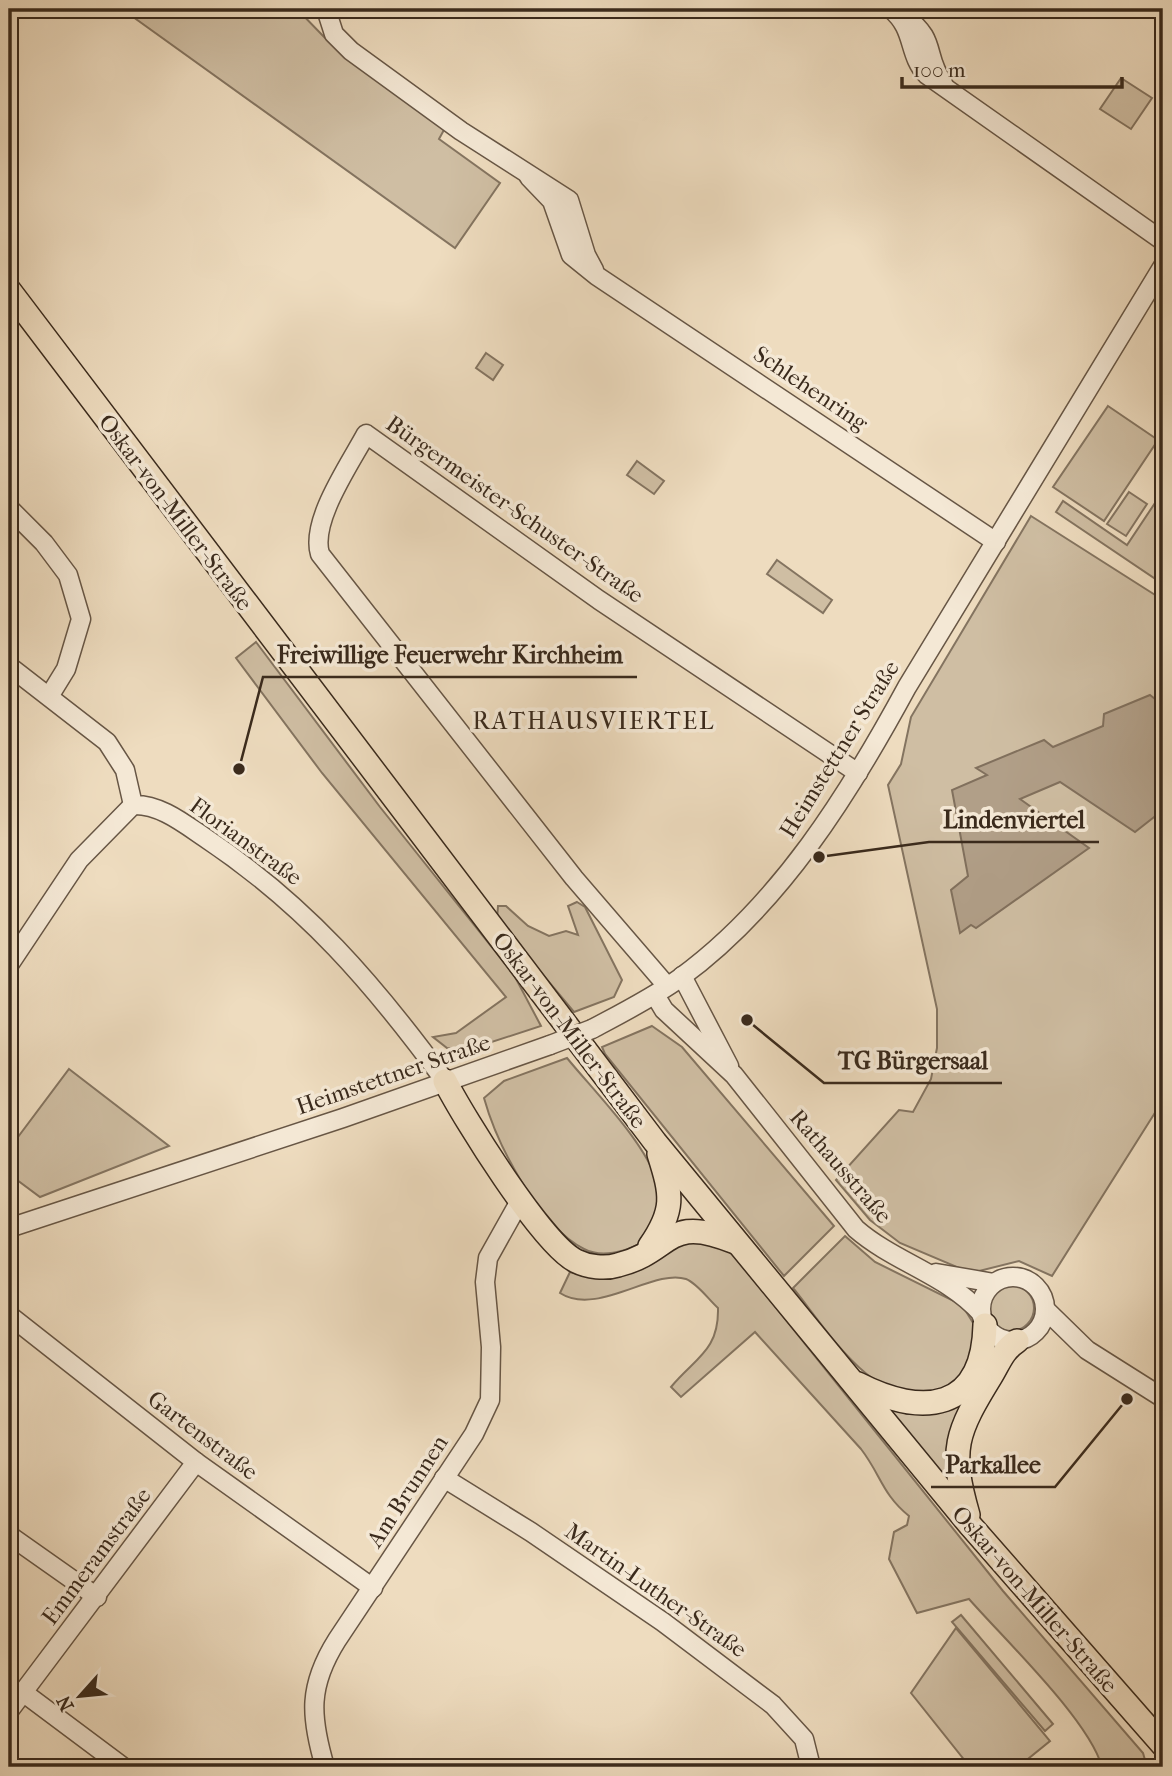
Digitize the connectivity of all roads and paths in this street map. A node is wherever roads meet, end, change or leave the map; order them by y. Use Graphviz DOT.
graph roads {
  1 [pos="892,9"];
  2 [pos="322,11"];
  3 [pos="1163,242"];
  4 [pos="1163,266"];
  5 [pos="9,290"];
  6 [pos="9,508"];
  7 [pos="996,542"];
  8 [pos="9,666"];
  9 [pos="50,695"];
  10 [pos="858,773"];
  11 [pos="133,805"];
  12 [pos="9,965"];
  13 [pos="668,986"];
  14 [pos="734,1075"];
  15 [pos="444,1082"];
  16 [pos="655,1142"];
  17 [pos="521,1199"];
  18 [pos="537,1221"];
  19 [pos="9,1228"];
  20 [pos="504,1231"];
  21 [pos="734,1242"];
  22 [pos="647,1252"];
  23 [pos="926,1271"];
  24 [pos="994,1283"];
  25 [pos="1046,1310"];
  26 [pos="9,1315"];
  27 [pos="983,1319"];
  28 [pos="1024,1338"];
  29 [pos="1087,1350"];
  30 [pos="847,1379"];
  31 [pos="1163,1398"];
  32 [pos="196,1462"];
  33 [pos="444,1478"];
  34 [pos="970,1525"];
  35 [pos="9,1535"];
  36 [pos="373,1588"];
  37 [pos="97,1597"];
  38 [pos="24,1693"];
  39 [pos="9,1711"];
  40 [pos="1163,1745"];
  41 [pos="122,1767"];
  42 [pos="325,1767"];
  43 [pos="811,1767"];
  1 -- 3 [label="street"];
  2 -- 7 [label="street, Schlehenring"];
  4 -- 7 [label="street, Heimstettner Straße"];
  5 -- 16 [label="main road, Oskar-von-Miller-Straße"];
  6 -- 9 [label="street"];
  7 -- 10 [label="street, Heimstettner Straße"];
  8 -- 9 [label="street"];
  9 -- 11 [label="street"];
  10 -- 13 [label="street, Heimstettner Straße"];
  10 -- 13 [label="street, Bürgermeister-Schuster-Straße"];
  11 -- 12 [label="street"];
  11 -- 15 [label="street, Florianstraße"];
  13 -- 14 [label="street, Rathausstraße"];
  13 -- 14 [label="street, Rathausstraße"];
  13 -- 15 [label="street, Heimstettner Straße, bridge"];
  14 -- 23 [label="street, Rathausstraße"];
  15 -- 17 [label="main road"];
  15 -- 19 [label="street, Heimstettner Straße"];
  16 -- 21 [label="main road, Oskar-von-Miller-Straße"];
  16 -- 22 [label="main road"];
  17 -- 18 [label="main road"];
  17 -- 20 [label="street, Am Brunnen"];
  18 -- 20 [label="street"];
  18 -- 22 [label="main road"];
  20 -- 33 [label="street, Am Brunnen"];
  21 -- 22 [label="main road"];
  21 -- 30 [label="main road, Oskar-von-Miller-Straße"];
  23 -- 24 [label="street, Rathausstraße"];
  23 -- 27 [label="street, Rathausstraße"];
  24 -- 25 [label="street"];
  24 -- 27 [label="street"];
  25 -- 28 [label="street"];
  25 -- 29 [label="street"];
  26 -- 32 [label="street, Gartenstraße"];
  27 -- 28 [label="street"];
  27 -- 30 [label="main road"];
  28 -- 29 [label="street"];
  28 -- 34 [label="main road"];
  29 -- 31 [label="street"];
  30 -- 34 [label="main road, Oskar-von-Miller-Straße"];
  32 -- 36 [label="street, Gartenstraße"];
  32 -- 37 [label="street, Emmeramstraße"];
  33 -- 36 [label="street, Am Brunnen"];
  33 -- 43 [label="street, Martin-Luther-Straße"];
  34 -- 40 [label="main road, Oskar-von-Miller-Straße"];
  35 -- 37 [label="street"];
  36 -- 42 [label="street, Am Brunnen"];
  37 -- 38 [label="street, Emmeramstraße"];
  38 -- 39 [label="street, Emmeramstraße"];
  38 -- 41 [label="street"];
}
